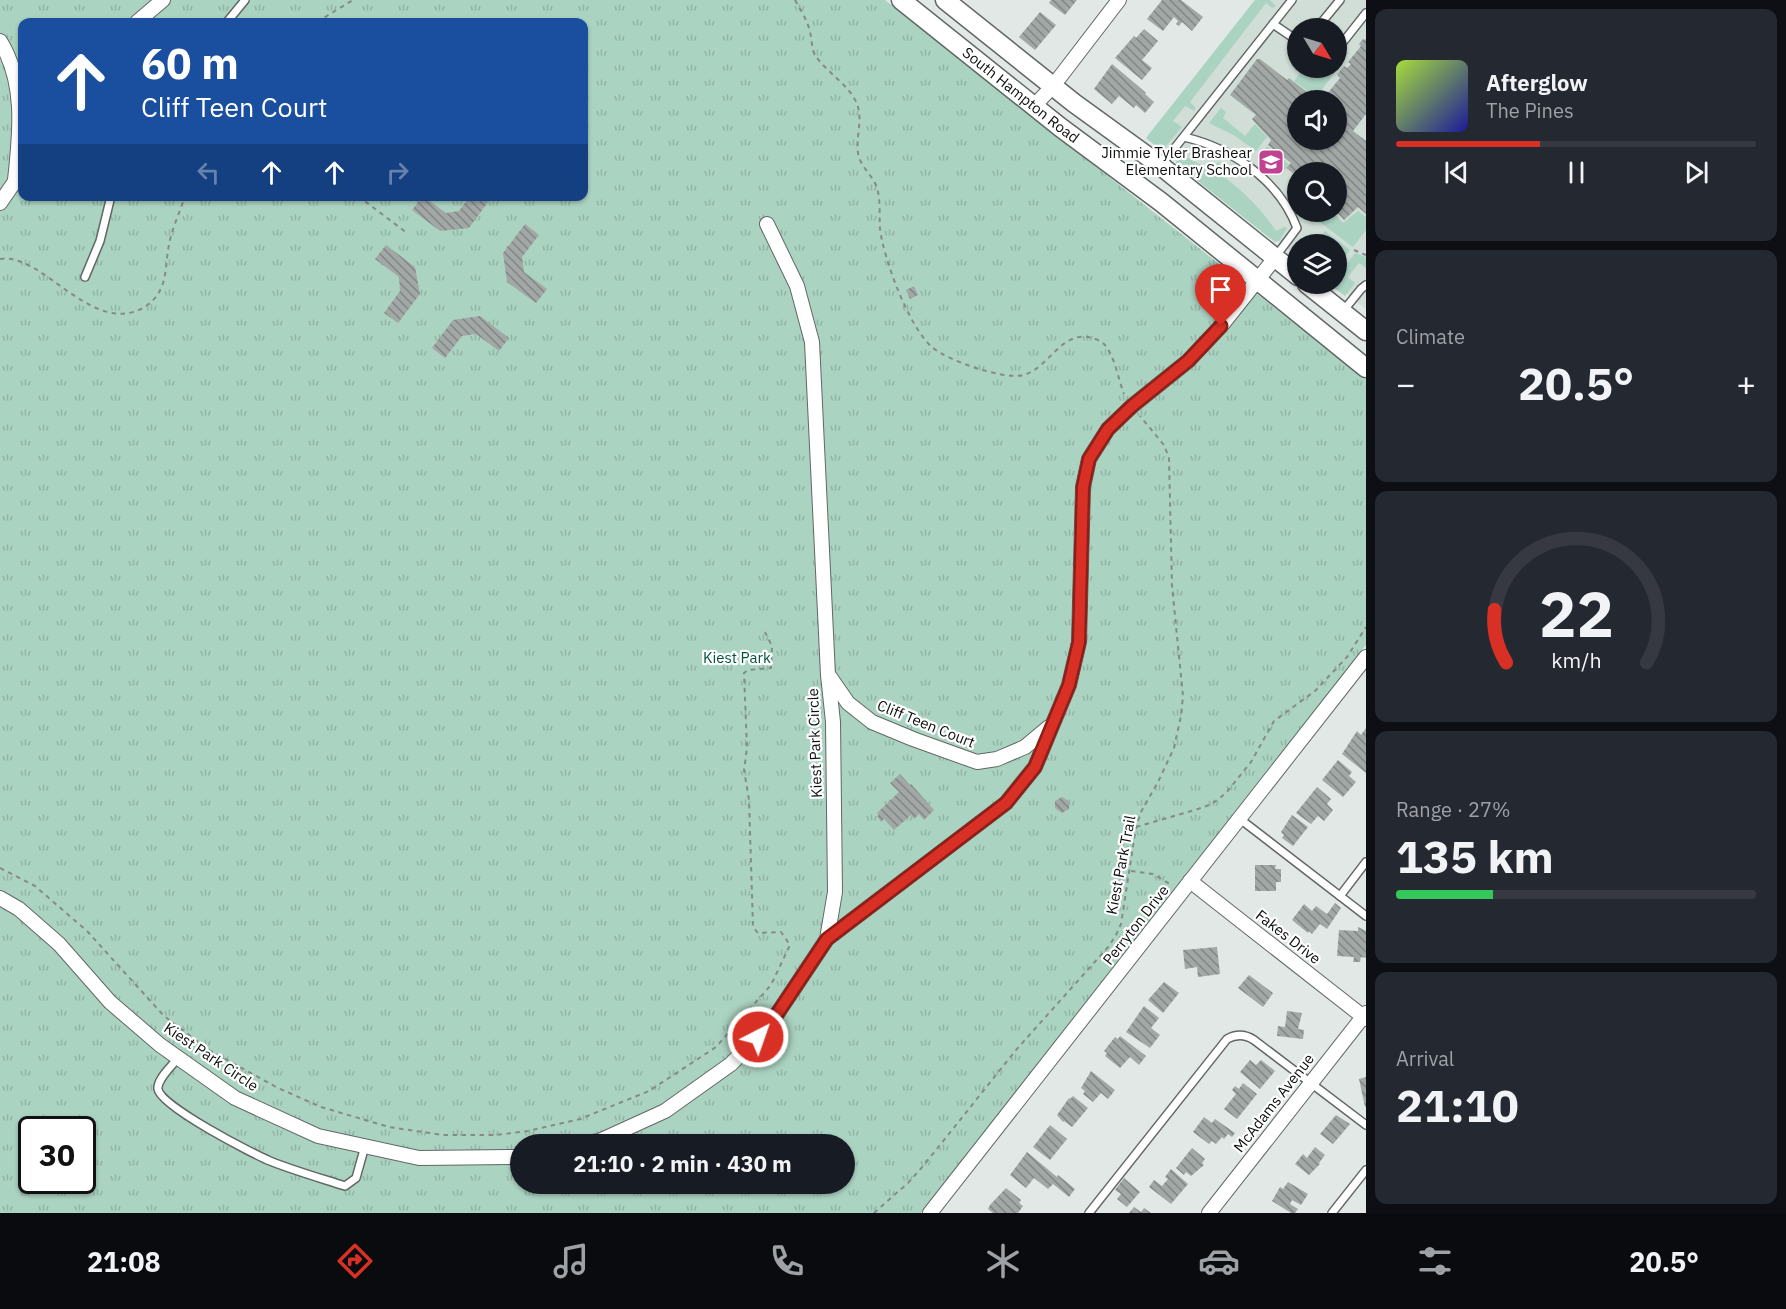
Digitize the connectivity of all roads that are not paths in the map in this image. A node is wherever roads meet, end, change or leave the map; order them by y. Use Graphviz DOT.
graph roads {
  1 [pos="163,0"];
  2 [pos="245,0"];
  3 [pos="901,0"];
  4 [pos="1119,0"];
  5 [pos="1292,0"];
  6 [pos="1340,0"];
  7 [pos="952,2"];
  8 [pos="1366,13"];
  9 [pos="142,18"];
  10 [pos="230,18"];
  11 [pos="1325,18"];
  12 [pos="1273,24"];
  13 [pos="1287,34"];
  14 [pos="1347,37"];
  15 [pos="0,41"];
  16 [pos="1053,86"];
  17 [pos="18,96"];
  18 [pos="1034,106"];
  19 [pos="1184,137"];
  20 [pos="1161,166"];
  21 [pos="18,176"];
  22 [pos="110,201"];
  23 [pos="0,202"];
  24 [pos="767,224"];
  25 [pos="1275,258"];
  26 [pos="1287,267"];
  27 [pos="85,277"];
  28 [pos="1257,280"];
  29 [pos="1366,285"];
  30 [pos="1320,294"];
  31 [pos="1343,312"];
  32 [pos="1366,331"];
  33 [pos="1366,368"];
  34 [pos="1366,657"];
  35 [pos="828,675"];
  36 [pos="1054,721"];
  37 [pos="1239,818"];
  38 [pos="1366,862"];
  39 [pos="1190,881"];
  40 [pos="1340,896"];
  41 [pos="0,898"];
  42 [pos="1366,916"];
  43 [pos="827,939"];
  44 [pos="1365,1016"];
  45 [pos="178,1058"];
  46 [pos="1311,1083"];
  47 [pos="1366,1125"];
  48 [pos="614,1134"];
  49 [pos="365,1146"];
  50 [pos="510,1157"];
  51 [pos="1366,1170"];
  52 [pos="930,1213"];
  53 [pos="1089,1213"];
  54 [pos="1209,1213"];
  55 [pos="1332,1213"];
  1 -- 9 [label="street"];
  2 -- 10 [label="lane"];
  3 -- 18 [label="main road, South Hampton Road"];
  4 -- 16 [label="street"];
  5 -- 12 [label="lane"];
  6 -- 11 [label="lane"];
  7 -- 16 [label="main road, South Hampton Road"];
  8 -- 14 [label="lane"];
  12 -- 13 [label="lane"];
  12 -- 19 [label="lane"];
  15 -- 17 [label="street"];
  16 -- 18 [label="street"];
  16 -- 20 [label="main road, South Hampton Road"];
  18 -- 28 [label="main road, South Hampton Road"];
  19 -- 20 [label="lane"];
  19 -- 25 [label="lane"];
  20 -- 25 [label="main road, South Hampton Road"];
  21 -- 23 [label="street"];
  22 -- 27 [label="lane"];
  24 -- 35 [label="street, Kiest Park Circle"];
  25 -- 26 [label="main road, South Hampton Road"];
  25 -- 28 [label="street, Cliff Teen Court"];
  28 -- 33 [label="main road, South Hampton Road"];
  28 -- 36 [label="street, Cliff Teen Court"];
  29 -- 31 [label="lane"];
  30 -- 31 [label="main road"];
  31 -- 32 [label="main road"];
  34 -- 37 [label="street, Perryton Drive"];
  35 -- 36 [label="street, Cliff Teen Court"];
  35 -- 43 [label="street, Kiest Park Circle"];
  36 -- 43 [label="street, Cliff Teen Court"];
  37 -- 39 [label="street, Perryton Drive"];
  37 -- 40 [label="lane"];
  38 -- 40 [label="lane"];
  39 -- 44 [label="street, Fakes Drive"];
  39 -- 52 [label="street, Perryton Drive"];
  40 -- 42 [label="lane"];
  41 -- 45 [label="street, Kiest Park Circle"];
  43 -- 48 [label="street, Kiest Park Circle"];
  44 -- 46 [label="street, McAdams Avenue"];
  45 -- 49 [label="street, Kiest Park Circle"];
  45 -- 49 [label="lane"];
  46 -- 47 [label="lane"];
  46 -- 53 [label="lane"];
  46 -- 54 [label="street, McAdams Avenue"];
  49 -- 50 [label="street, Kiest Park Circle"];
  51 -- 55 [label="lane"];
}
